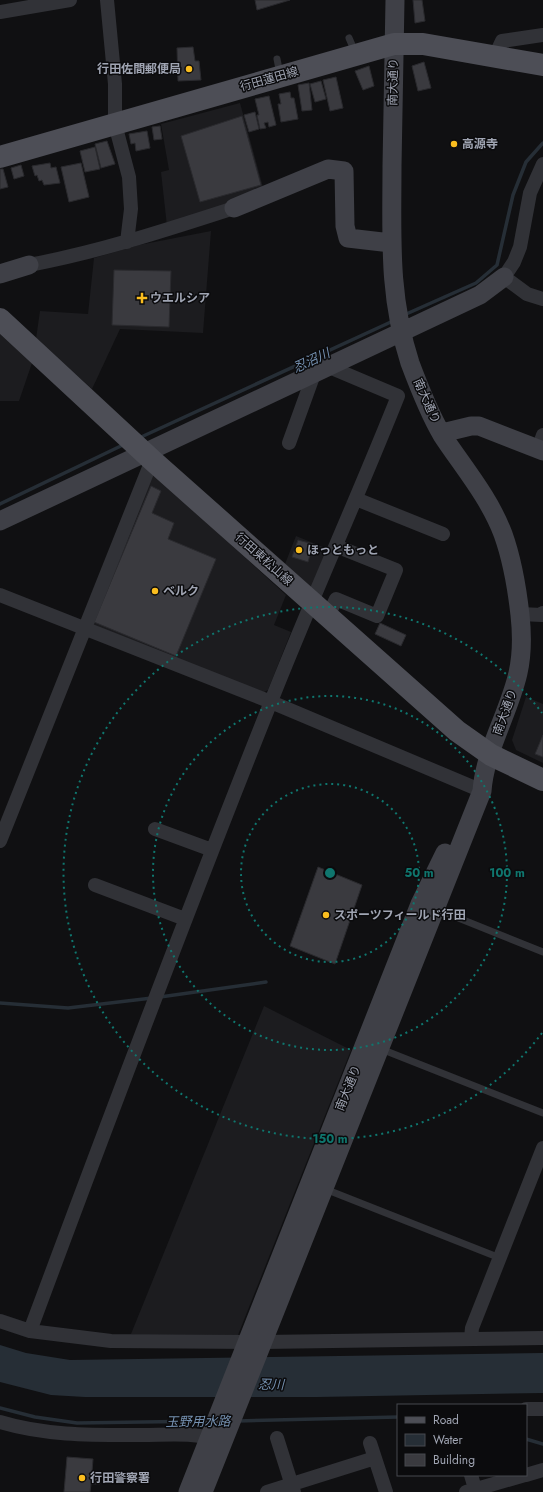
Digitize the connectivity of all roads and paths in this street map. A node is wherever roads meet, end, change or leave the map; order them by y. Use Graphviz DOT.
graph roads {
  1 [pos="70,0"];
  2 [pos="107,0"];
  3 [pos="395,0"];
  4 [pos="0,12"];
  5 [pos="543,35"];
  6 [pos="394,44"];
  7 [pos="495,56"];
  8 [pos="543,65"];
  9 [pos="115,124"];
  10 [pos="0,157"];
  11 [pos="543,164"];
  12 [pos="234,208"];
  13 [pos="127,242"];
  14 [pos="391,243"];
  15 [pos="29,265"];
  16 [pos="0,274"];
  17 [pos="504,277"];
  18 [pos="543,299"];
  19 [pos="0,319"];
  20 [pos="401,332"];
  21 [pos="321,369"];
  22 [pos="442,433"];
  23 [pos="289,443"];
  24 [pos="541,445"];
  25 [pos="148,456"];
  26 [pos="356,499"];
  27 [pos="0,521"];
  28 [pos="443,534"];
  29 [pos="336,546"];
  30 [pos="0,595"];
  31 [pos="312,602"];
  32 [pos="520,614"];
  33 [pos="543,614"];
  34 [pos="328,616"];
  35 [pos="84,629"];
  36 [pos="271,702"];
  37 [pos="491,755"];
  38 [pos="543,780"];
  39 [pos="479,784"];
  40 [pos="155,829"];
  41 [pos="0,841"];
  42 [pos="212,850"];
  43 [pos="95,885"];
  44 [pos="428,906"];
  45 [pos="185,919"];
  46 [pos="543,952"];
  47 [pos="372,1046"];
  48 [pos="543,1113"];
  49 [pos="543,1148"];
  50 [pos="317,1186"];
  51 [pos="500,1258"];
  52 [pos="0,1320"];
  53 [pos="30,1331"];
  54 [pos="471,1338"];
  55 [pos="543,1338"];
  56 [pos="254,1345"];
  57 [pos="527,1409"];
  58 [pos="543,1409"];
  59 [pos="0,1422"];
  60 [pos="223,1422"];
  61 [pos="277,1438"];
  62 [pos="370,1444"];
  63 [pos="375,1458"];
  64 [pos="543,1470"];
  65 [pos="527,1474"];
  66 [pos="200,1476"];
  67 [pos="471,1476"];
  68 [pos="522,1476"];
  69 [pos="293,1488"];
  70 [pos="472,1491"];
  71 [pos="188,1492"];
  72 [pos="267,1492"];
  73 [pos="386,1492"];
  1 -- 4 [label="street"];
  2 -- 9 [label="street"];
  3 -- 6 [label="street, 南大通り"];
  5 -- 7 [label="street"];
  6 -- 7 [label="main road, 行田蓮田線"];
  6 -- 9 [label="main road, 行田蓮田線"];
  6 -- 14 [label="street, 南大通り"];
  7 -- 8 [label="main road, 行田蓮田線"];
  9 -- 10 [label="main road, 行田蓮田線"];
  9 -- 13 [label="street"];
  11 -- 17 [label="street"];
  12 -- 13 [label="street"];
  12 -- 14 [label="street"];
  13 -- 15 [label="street"];
  14 -- 20 [label="street, 南大通り"];
  15 -- 16 [label="street"];
  17 -- 18 [label="street"];
  17 -- 20 [label="street"];
  19 -- 25 [label="main road, 行田東松山線"];
  20 -- 21 [label="street"];
  20 -- 22 [label="street, 南大通り"];
  21 -- 23 [label="street"];
  21 -- 25 [label="street"];
  21 -- 26 [label="street"];
  22 -- 24 [label="street"];
  22 -- 32 [label="street, 南大通り"];
  25 -- 27 [label="street"];
  25 -- 31 [label="main road, 行田東松山線"];
  25 -- 35 [label="street"];
  26 -- 28 [label="street"];
  26 -- 29 [label="street"];
  29 -- 31 [label="street"];
  29 -- 34 [label="street"];
  30 -- 35 [label="street"];
  31 -- 34 [label="main road, 行田東松山線"];
  31 -- 36 [label="street"];
  32 -- 33 [label="street"];
  32 -- 37 [label="street, 南大通り"];
  34 -- 37 [label="main road, 行田東松山線"];
  35 -- 36 [label="street"];
  35 -- 41 [label="street"];
  36 -- 39 [label="street"];
  36 -- 42 [label="street"];
  37 -- 38 [label="main road, 行田東松山線"];
  37 -- 39 [label="street, 南大通り"];
  39 -- 44 [label="street, 南大通り"];
  40 -- 42 [label="street"];
  42 -- 45 [label="street"];
  43 -- 45 [label="street"];
  44 -- 46 [label="lane"];
  44 -- 47 [label="street, 南大通り"];
  45 -- 53 [label="street"];
  47 -- 48 [label="lane"];
  47 -- 50 [label="street, 南大通り"];
  49 -- 51 [label="street"];
  50 -- 51 [label="lane"];
  50 -- 56 [label="street, 南大通り"];
  51 -- 54 [label="street"];
  52 -- 53 [label="street"];
  53 -- 56 [label="street"];
  54 -- 55 [label="street"];
  54 -- 56 [label="street"];
  56 -- 60 [label="street, 南大通り"];
  57 -- 58 [label="street"];
  59 -- 60 [label="street"];
  60 -- 66 [label="street, 南大通り"];
  61 -- 69 [label="street"];
  62 -- 63 [label="street"];
  63 -- 69 [label="street"];
  63 -- 73 [label="street"];
  64 -- 65 [label="street"];
  66 -- 71 [label="street, 南大通り"];
  67 -- 70 [label="street"];
  68 -- 70 [label="street"];
  69 -- 72 [label="street"];
}
